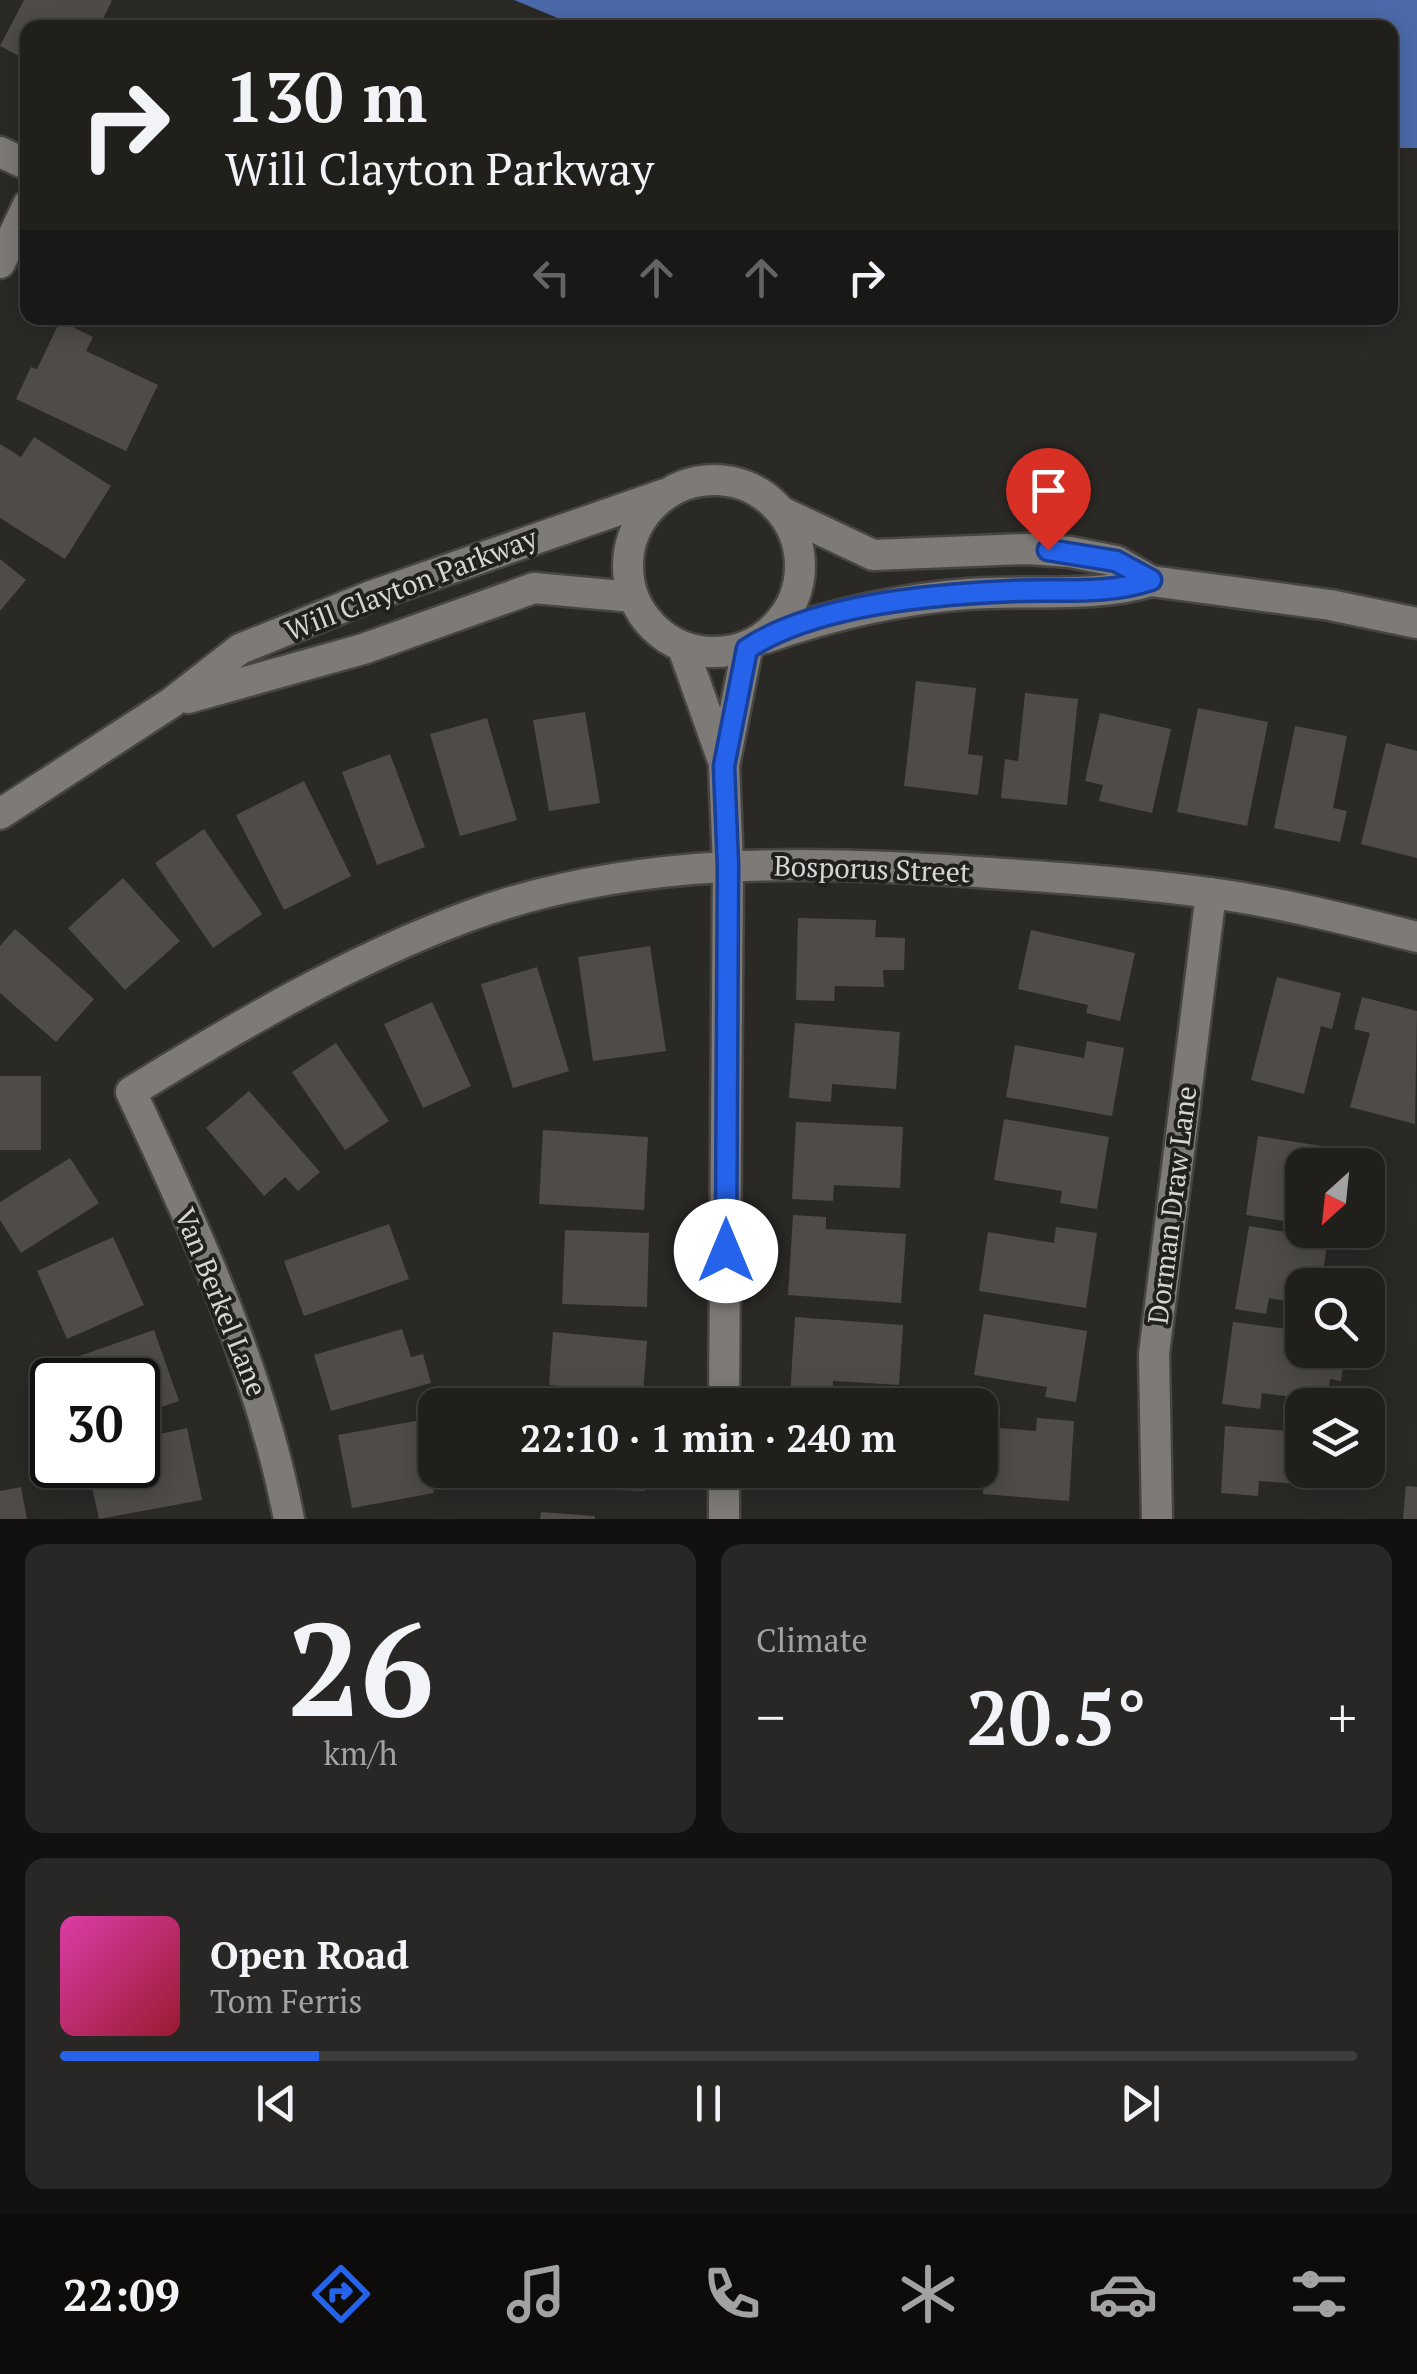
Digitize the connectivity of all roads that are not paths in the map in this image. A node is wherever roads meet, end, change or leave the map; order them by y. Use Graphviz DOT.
graph roads {
  1 [pos="20,221"];
  2 [pos="0,263"];
  3 [pos="666,494"];
  4 [pos="782,512"];
  5 [pos="1151,580"];
  6 [pos="632,598"];
  7 [pos="1417,623"];
  8 [pos="754,644"];
  9 [pos="682,648"];
  10 [pos="171,703"];
  11 [pos="724,766"];
  12 [pos="0,814"];
  13 [pos="728,866"];
  14 [pos="1211,893"];
  15 [pos="1417,937"];
  16 [pos="131,1092"];
  17 [pos="724,1388"];
  18 [pos="724,1488"];
  19 [pos="288,1519"];
  20 [pos="724,1519"];
  21 [pos="1157,1519"];
  1 -- 2 [label="street"];
  3 -- 4 [label="street"];
  3 -- 6 [label="street"];
  3 -- 10 [label="street, Will Clayton Parkway"];
  4 -- 5 [label="street"];
  4 -- 8 [label="street"];
  5 -- 7 [label="street"];
  5 -- 8 [label="street"];
  6 -- 9 [label="street"];
  6 -- 10 [label="street, Will Clayton Parkway"];
  8 -- 9 [label="street"];
  8 -- 11 [label="street"];
  9 -- 11 [label="street"];
  10 -- 12 [label="street, Will Clayton Parkway"];
  11 -- 13 [label="street"];
  13 -- 14 [label="street, Bosporus Street"];
  13 -- 16 [label="street, Bosporus Street"];
  13 -- 17 [label="street"];
  14 -- 15 [label="street, Bosporus Street"];
  14 -- 21 [label="street, Dorman Draw Lane"];
  16 -- 19 [label="street, Van Berkel Lane"];
  18 -- 20 [label="street"];
}
